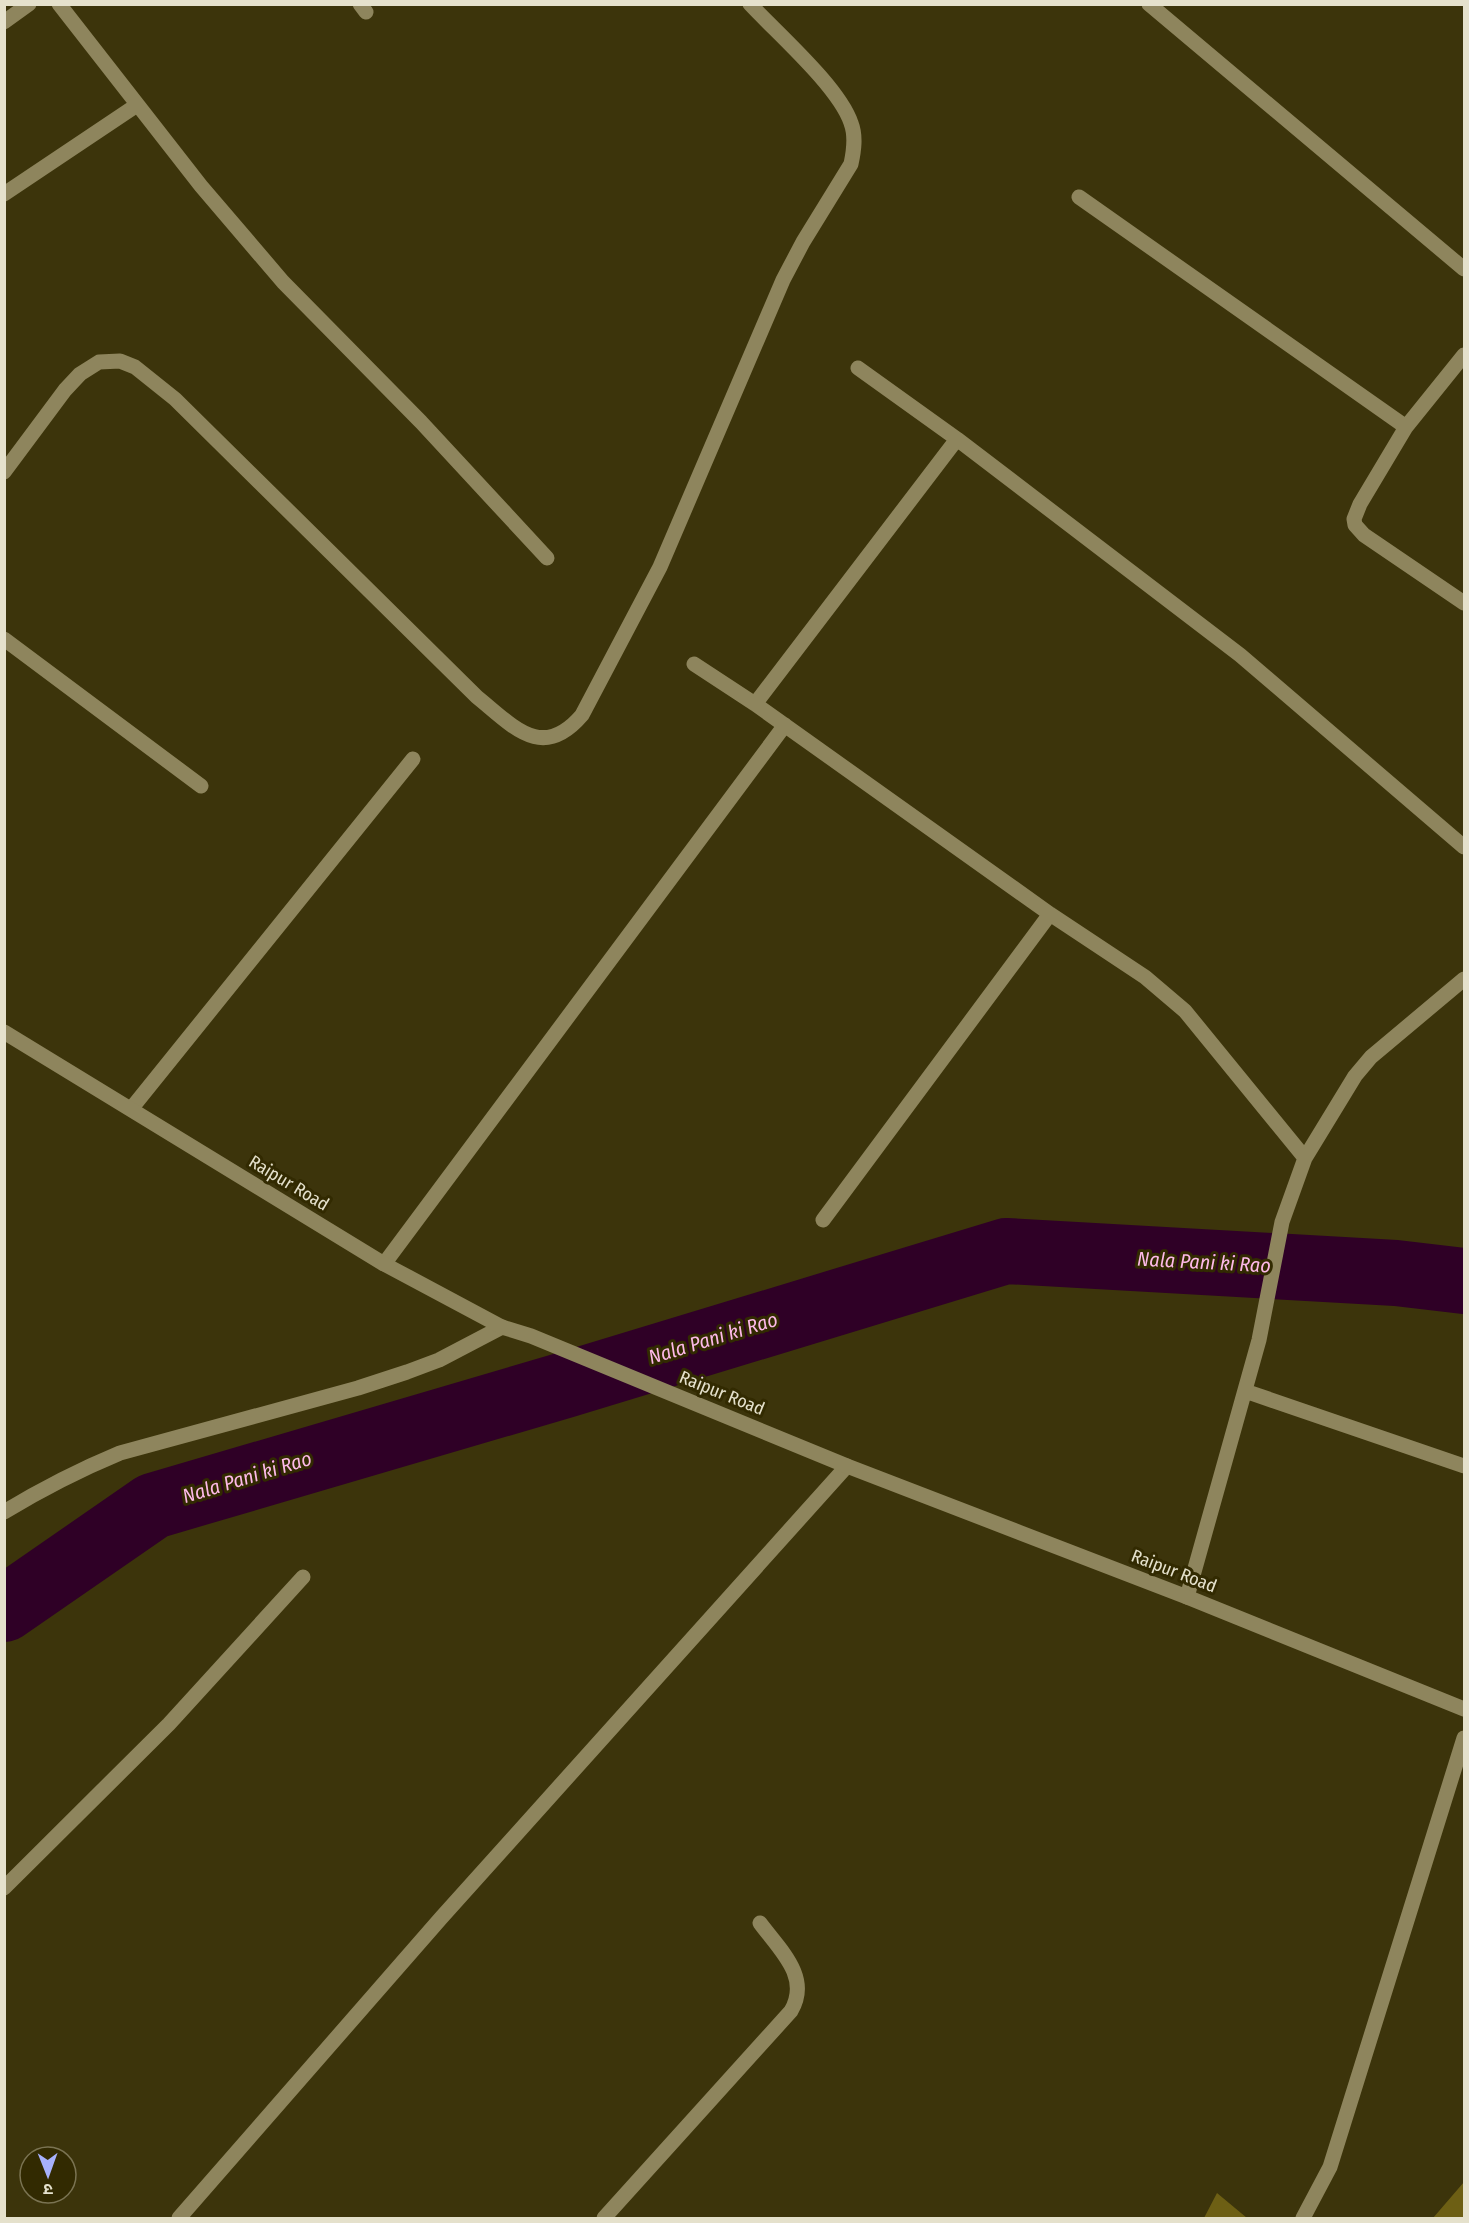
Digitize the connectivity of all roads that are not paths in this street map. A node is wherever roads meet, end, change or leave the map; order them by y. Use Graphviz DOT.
graph roads {
  1 [pos="29,4"];
  2 [pos="59,4"];
  3 [pos="750,4"];
  4 [pos="1149,4"];
  5 [pos="4,22"];
  6 [pos="136,105"];
  7 [pos="4,194"];
  8 [pos="1079,197"];
  9 [pos="1464,269"];
  10 [pos="1464,355"];
  11 [pos="858,368"];
  12 [pos="1458,376"];
  13 [pos="1406,427"];
  14 [pos="957,439"];
  15 [pos="4,472"];
  16 [pos="547,558"];
  17 [pos="1464,603"];
  18 [pos="4,639"];
  19 [pos="694,663"];
  20 [pos="755,704"];
  21 [pos="785,725"];
  22 [pos="414,759"];
  23 [pos="201,786"];
  24 [pos="1464,847"];
  25 [pos="1050,914"];
  26 [pos="1464,979"];
  27 [pos="4,1032"];
  28 [pos="131,1109"];
  29 [pos="1305,1158"];
  30 [pos="823,1220"];
  31 [pos="384,1264"];
  32 [pos="502,1327"];
  33 [pos="1245,1391"];
  34 [pos="846,1466"];
  35 [pos="1464,1466"];
  36 [pos="4,1512"];
  37 [pos="303,1576"];
  38 [pos="1187,1597"];
  39 [pos="1464,1709"];
  40 [pos="1464,1738"];
  41 [pos="4,1888"];
  42 [pos="760,1923"];
  43 [pos="179,2218"];
  44 [pos="604,2218"];
  45 [pos="1303,2218"];
  1 -- 5 [label="street"];
  2 -- 6 [label="street"];
  3 -- 15 [label="street"];
  4 -- 9 [label="street"];
  6 -- 7 [label="street"];
  6 -- 16 [label="street"];
  8 -- 13 [label="street"];
  10 -- 12 [label="street"];
  11 -- 14 [label="street"];
  12 -- 13 [label="street"];
  13 -- 17 [label="street"];
  14 -- 20 [label="street"];
  14 -- 24 [label="street"];
  18 -- 23 [label="street"];
  19 -- 20 [label="street"];
  20 -- 21 [label="street"];
  21 -- 25 [label="street"];
  21 -- 31 [label="street"];
  22 -- 28 [label="street"];
  25 -- 29 [label="street"];
  25 -- 30 [label="street"];
  26 -- 29 [label="street"];
  27 -- 28 [label="street, Raipur Road"];
  28 -- 31 [label="street, Raipur Road"];
  29 -- 33 [label="street"];
  31 -- 32 [label="street, Raipur Road"];
  32 -- 34 [label="street, Raipur Road"];
  32 -- 36 [label="street"];
  33 -- 35 [label="street"];
  33 -- 38 [label="street"];
  34 -- 38 [label="street, Raipur Road"];
  34 -- 43 [label="street"];
  37 -- 41 [label="street"];
  38 -- 39 [label="street, Raipur Road"];
  40 -- 45 [label="street"];
  42 -- 44 [label="street"];
}
